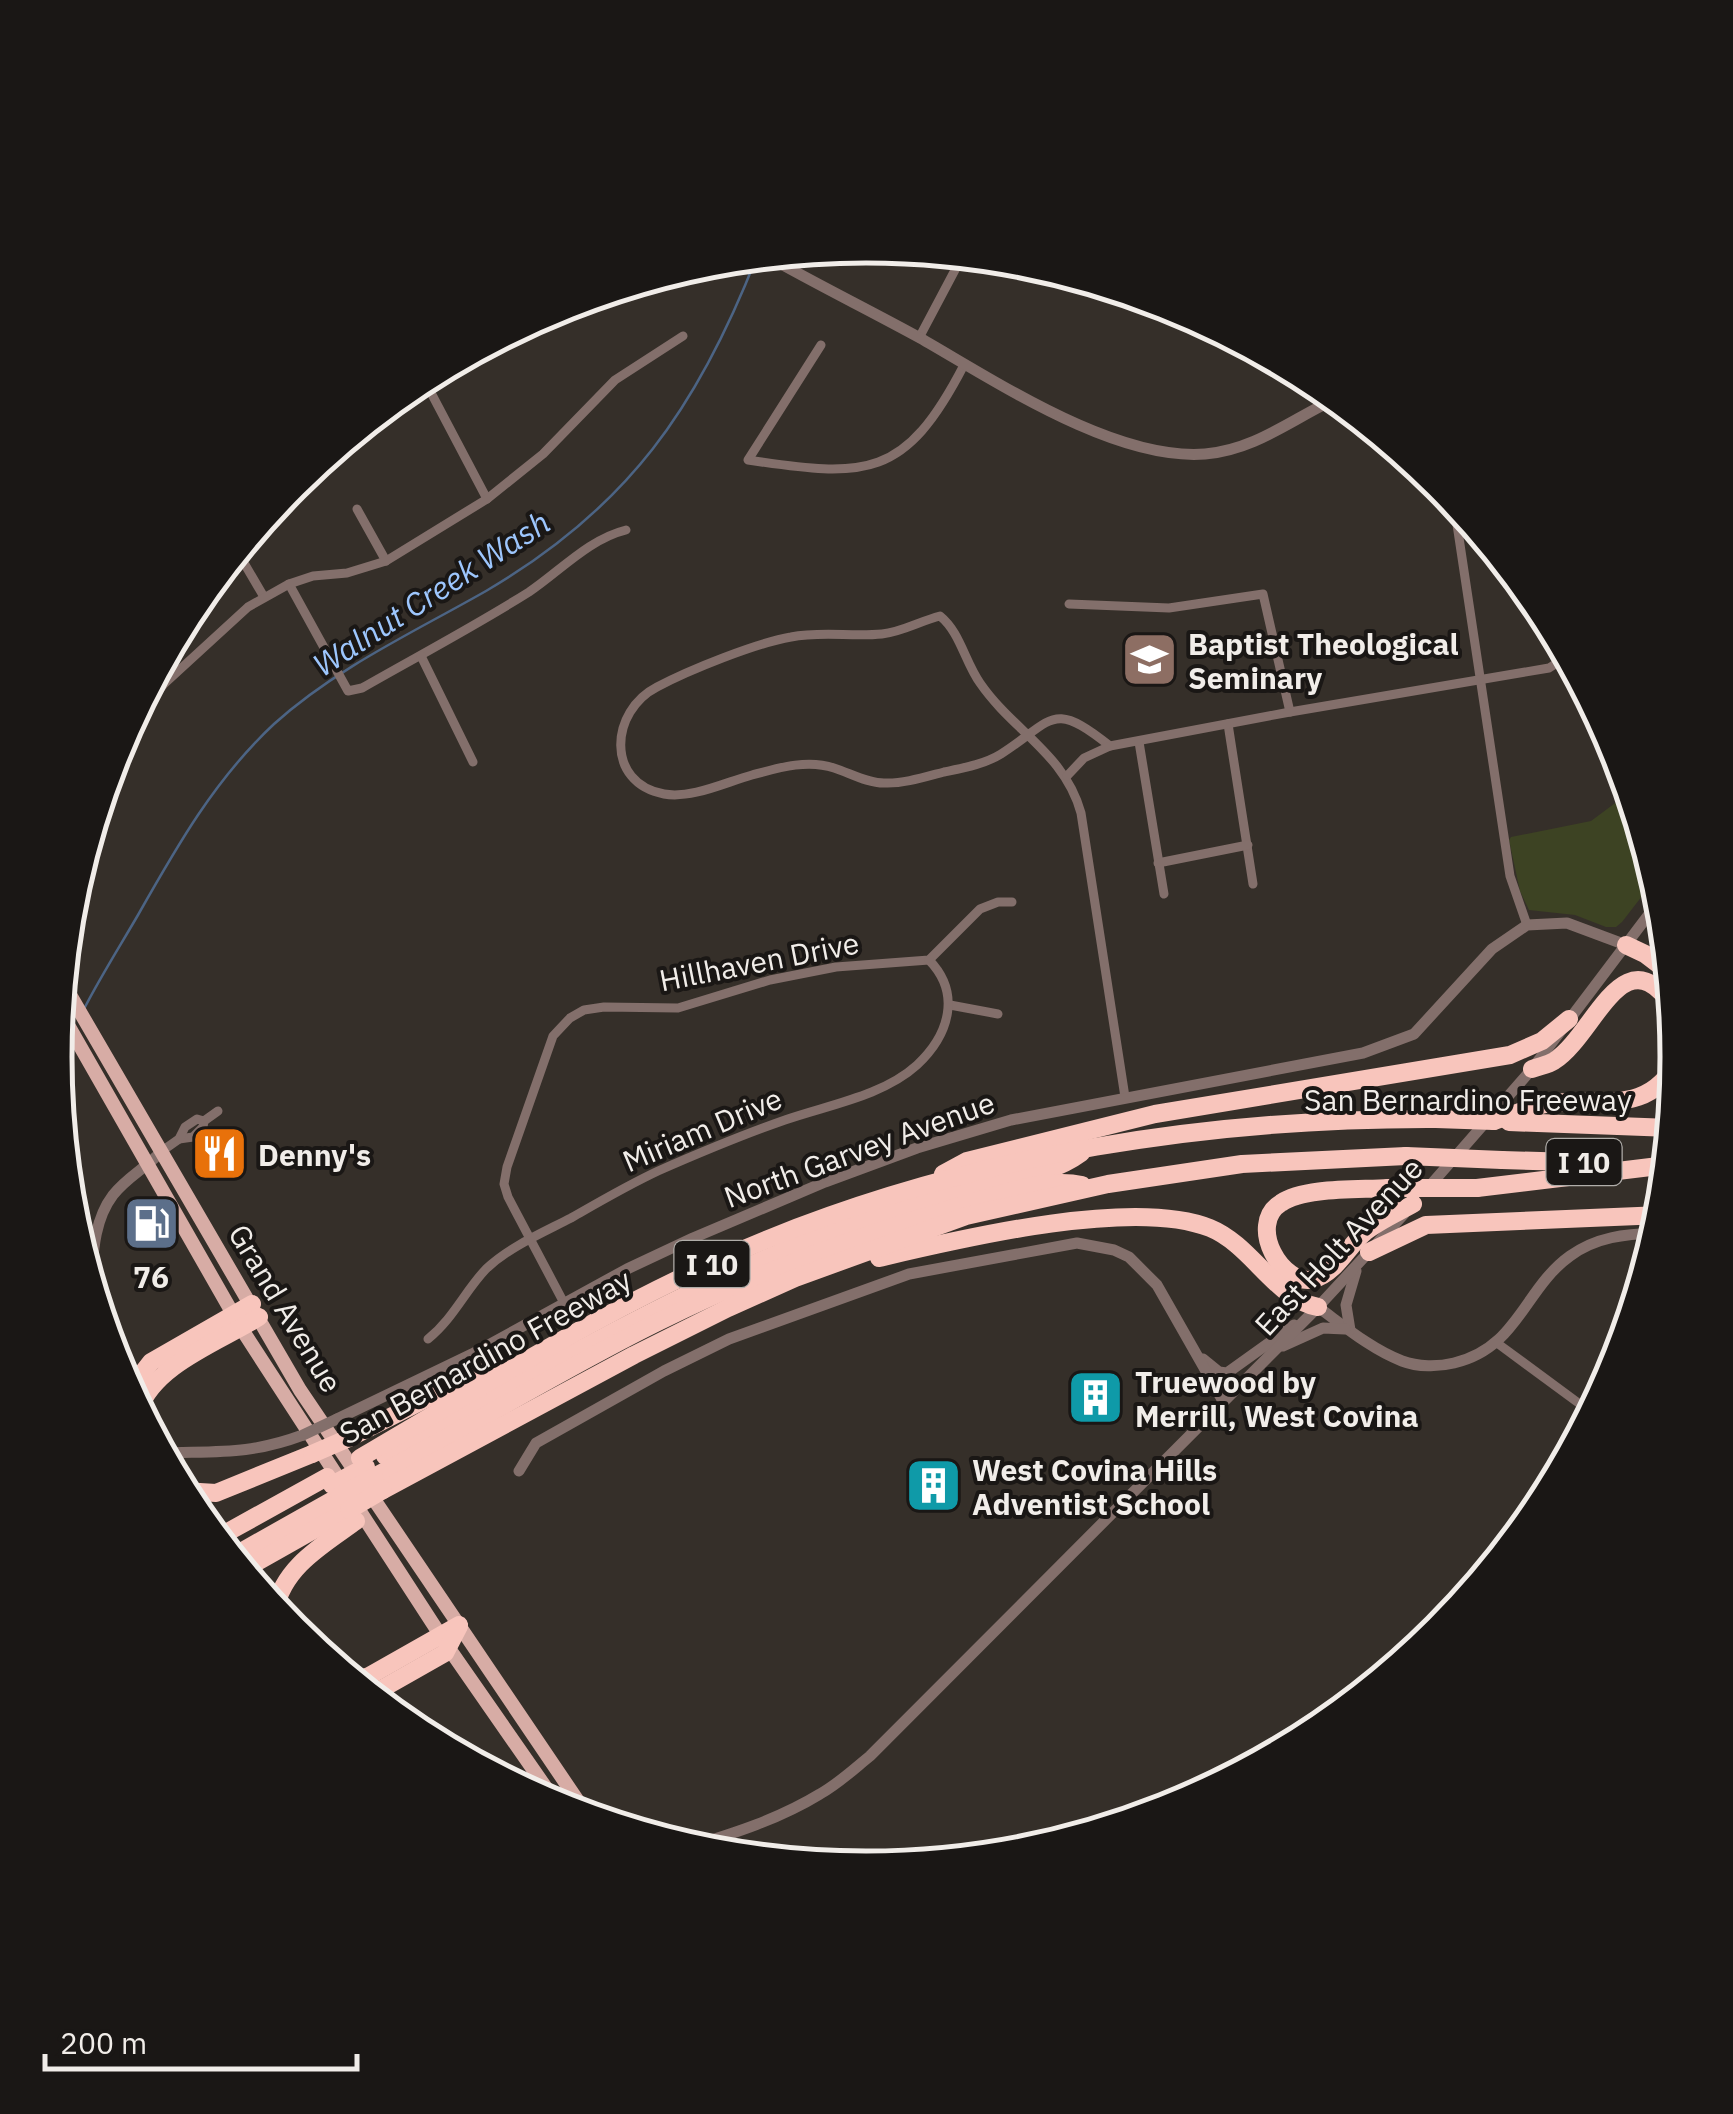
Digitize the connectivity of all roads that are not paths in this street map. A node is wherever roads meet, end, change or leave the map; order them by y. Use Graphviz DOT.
graph roads {
  1 [pos="787,268"];
  2 [pos="956,269"];
  3 [pos="684,336"];
  4 [pos="919,338"];
  5 [pos="821,345"];
  6 [pos="964,364"];
  7 [pos="431,393"];
  8 [pos="1321,406"];
  9 [pos="488,499"];
  10 [pos="357,509"];
  11 [pos="1457,527"];
  12 [pos="626,530"];
  13 [pos="386,560"];
  14 [pos="245,564"];
  15 [pos="289,584"];
  16 [pos="264,596"];
  17 [pos="1069,604"];
  18 [pos="421,656"];
  19 [pos="1556,664"];
  20 [pos="168,681"];
  21 [pos="1480,682"];
  22 [pos="1290,712"];
  23 [pos="1228,724"];
  24 [pos="1025,734"];
  25 [pos="1138,742"];
  26 [pos="1110,746"];
  27 [pos="473,762"];
  28 [pos="1067,776"];
  29 [pos="1248,845"];
  30 [pos="1158,864"];
  31 [pos="1253,884"];
  32 [pos="1164,894"];
  33 [pos="1012,902"];
  34 [pos="1648,916"];
  35 [pos="1527,924"];
  36 [pos="1626,945"];
  37 [pos="929,960"];
  38 [pos="1655,962"];
  39 [pos="1657,989"];
  40 [pos="74,1001"];
  41 [pos="950,1005"];
  42 [pos="998,1014"];
  43 [pos="1569,1020"];
  44 [pos="73,1034"];
  45 [pos="1532,1068"];
  46 [pos="1659,1084"];
  47 [pos="1124,1097"];
  48 [pos="218,1111"];
  49 [pos="1494,1122"];
  50 [pos="1657,1127"];
  51 [pos="1085,1150"];
  52 [pos="162,1152"];
  53 [pos="1654,1164"];
  54 [pos="147,1166"];
  55 [pos="1653,1166"];
  56 [pos="920,1186"];
  57 [pos="1092,1188"];
  58 [pos="1413,1204"];
  59 [pos="1644,1216"];
  60 [pos="1640,1235"];
  61 [pos="95,1240"];
  62 [pos="530,1240"];
  63 [pos="1364,1258"];
  64 [pos="796,1278"];
  65 [pos="564,1303"];
  66 [pos="256,1310"];
  67 [pos="1311,1314"];
  68 [pos="237,1322"];
  69 [pos="1350,1330"];
  70 [pos="428,1339"];
  71 [pos="1497,1342"];
  72 [pos="1275,1350"];
  73 [pos="1196,1353"];
  74 [pos="516,1366"];
  75 [pos="140,1376"];
  76 [pos="147,1392"];
  77 [pos="1223,1401"];
  78 [pos="1580,1405"];
  79 [pos="178,1452"];
  80 [pos="519,1471"];
  81 [pos="374,1478"];
  82 [pos="202,1492"];
  83 [pos="341,1498"];
  84 [pos="232,1533"];
  85 [pos="238,1541"];
  86 [pos="245,1550"];
  87 [pos="254,1562"];
  88 [pos="280,1592"];
  89 [pos="460,1625"];
  90 [pos="444,1641"];
  91 [pos="369,1676"];
  92 [pos="384,1688"];
  93 [pos="541,1781"];
  94 [pos="574,1795"];
  95 [pos="721,1837"];
  1 -- 4 [label="street"];
  2 -- 4 [label="street"];
  3 -- 9 [label="street"];
  4 -- 6 [label="street"];
  5 -- 6 [label="street"];
  6 -- 8 [label="street"];
  7 -- 9 [label="street"];
  9 -- 13 [label="street"];
  10 -- 13 [label="street"];
  11 -- 21 [label="street"];
  12 -- 18 [label="street"];
  13 -- 15 [label="street"];
  14 -- 16 [label="street"];
  15 -- 16 [label="street"];
  15 -- 18 [label="street"];
  16 -- 20 [label="street"];
  17 -- 22 [label="street"];
  18 -- 27 [label="street"];
  19 -- 21 [label="street"];
  21 -- 22 [label="street"];
  21 -- 35 [label="street"];
  22 -- 23 [label="street"];
  23 -- 25 [label="street"];
  23 -- 29 [label="street"];
  24 -- 24 [label="street"];
  24 -- 26 [label="street"];
  24 -- 28 [label="street"];
  25 -- 26 [label="street"];
  25 -- 30 [label="street"];
  26 -- 28 [label="street"];
  28 -- 47 [label="street"];
  29 -- 30 [label="street"];
  29 -- 31 [label="street"];
  30 -- 32 [label="street"];
  33 -- 37 [label="street"];
  34 -- 36 [label="street, East Holt Avenue"];
  35 -- 36 [label="street"];
  35 -- 47 [label="street, North Garvey Avenue"];
  36 -- 38 [label="highway"];
  36 -- 43 [label="street, East Holt Avenue"];
  37 -- 41 [label="street"];
  37 -- 62 [label="street, Hillhaven Drive"];
  39 -- 45 [label="highway"];
  40 -- 52 [label="main road, Grand Avenue"];
  41 -- 42 [label="street"];
  41 -- 62 [label="street, Miriam Drive"];
  43 -- 45 [label="street, East Holt Avenue"];
  43 -- 56 [label="highway"];
  44 -- 54 [label="main road, Grand Avenue"];
  45 -- 58 [label="street, East Holt Avenue"];
  46 -- 49 [label="highway"];
  47 -- 65 [label="street, North Garvey Avenue"];
  48 -- 52 [label="street"];
  49 -- 50 [label="highway, San Bernardino Freeway / I 10"];
  49 -- 51 [label="highway, San Bernardino Freeway / I 10, bridge"];
  51 -- 56 [label="highway, San Bernardino Freeway / I 10"];
  51 -- 81 [label="highway"];
  52 -- 54 [label="street"];
  52 -- 66 [label="main road, Grand Avenue"];
  53 -- 57 [label="highway, San Bernardino Freeway / I 10, bridge"];
  54 -- 61 [label="street"];
  54 -- 68 [label="main road, Grand Avenue"];
  55 -- 58 [label="highway, bridge"];
  56 -- 74 [label="highway, San Bernardino Freeway / I 10"];
  57 -- 64 [label="highway, San Bernardino Freeway / I 10"];
  57 -- 81 [label="highway"];
  58 -- 63 [label="street, East Holt Avenue"];
  59 -- 63 [label="highway"];
  60 -- 71 [label="street"];
  62 -- 65 [label="street, Hillhaven Drive"];
  62 -- 70 [label="street, Miriam Drive"];
  63 -- 67 [label="street, East Holt Avenue"];
  63 -- 69 [label="street"];
  64 -- 67 [label="highway"];
  64 -- 81 [label="highway, San Bernardino Freeway / I 10"];
  65 -- 79 [label="street, North Garvey Avenue, bridge"];
  66 -- 68 [label="highway"];
  66 -- 89 [label="main road, Grand Avenue"];
  67 -- 69 [label="street"];
  67 -- 72 [label="street, East Holt Avenue"];
  67 -- 73 [label="street"];
  68 -- 75 [label="highway"];
  68 -- 76 [label="highway"];
  68 -- 90 [label="main road, Grand Avenue"];
  69 -- 71 [label="street"];
  69 -- 72 [label="street"];
  71 -- 78 [label="street"];
  72 -- 77 [label="street, East Holt Avenue"];
  73 -- 77 [label="street"];
  73 -- 80 [label="street"];
  74 -- 81 [label="highway, San Bernardino Freeway / I 10"];
  74 -- 82 [label="highway, bridge"];
  77 -- 95 [label="street, East Holt Avenue"];
  81 -- 83 [label="highway"];
  81 -- 83 [label="highway, San Bernardino Freeway / I 10"];
  83 -- 84 [label="highway, San Bernardino Freeway / I 10"];
  83 -- 85 [label="highway"];
  83 -- 86 [label="highway"];
  83 -- 87 [label="highway, San Bernardino Freeway / I 10"];
  83 -- 88 [label="highway"];
  89 -- 90 [label="highway"];
  89 -- 94 [label="main road, Grand Avenue"];
  90 -- 91 [label="highway"];
  90 -- 92 [label="highway"];
  90 -- 93 [label="main road, Grand Avenue"];
}
